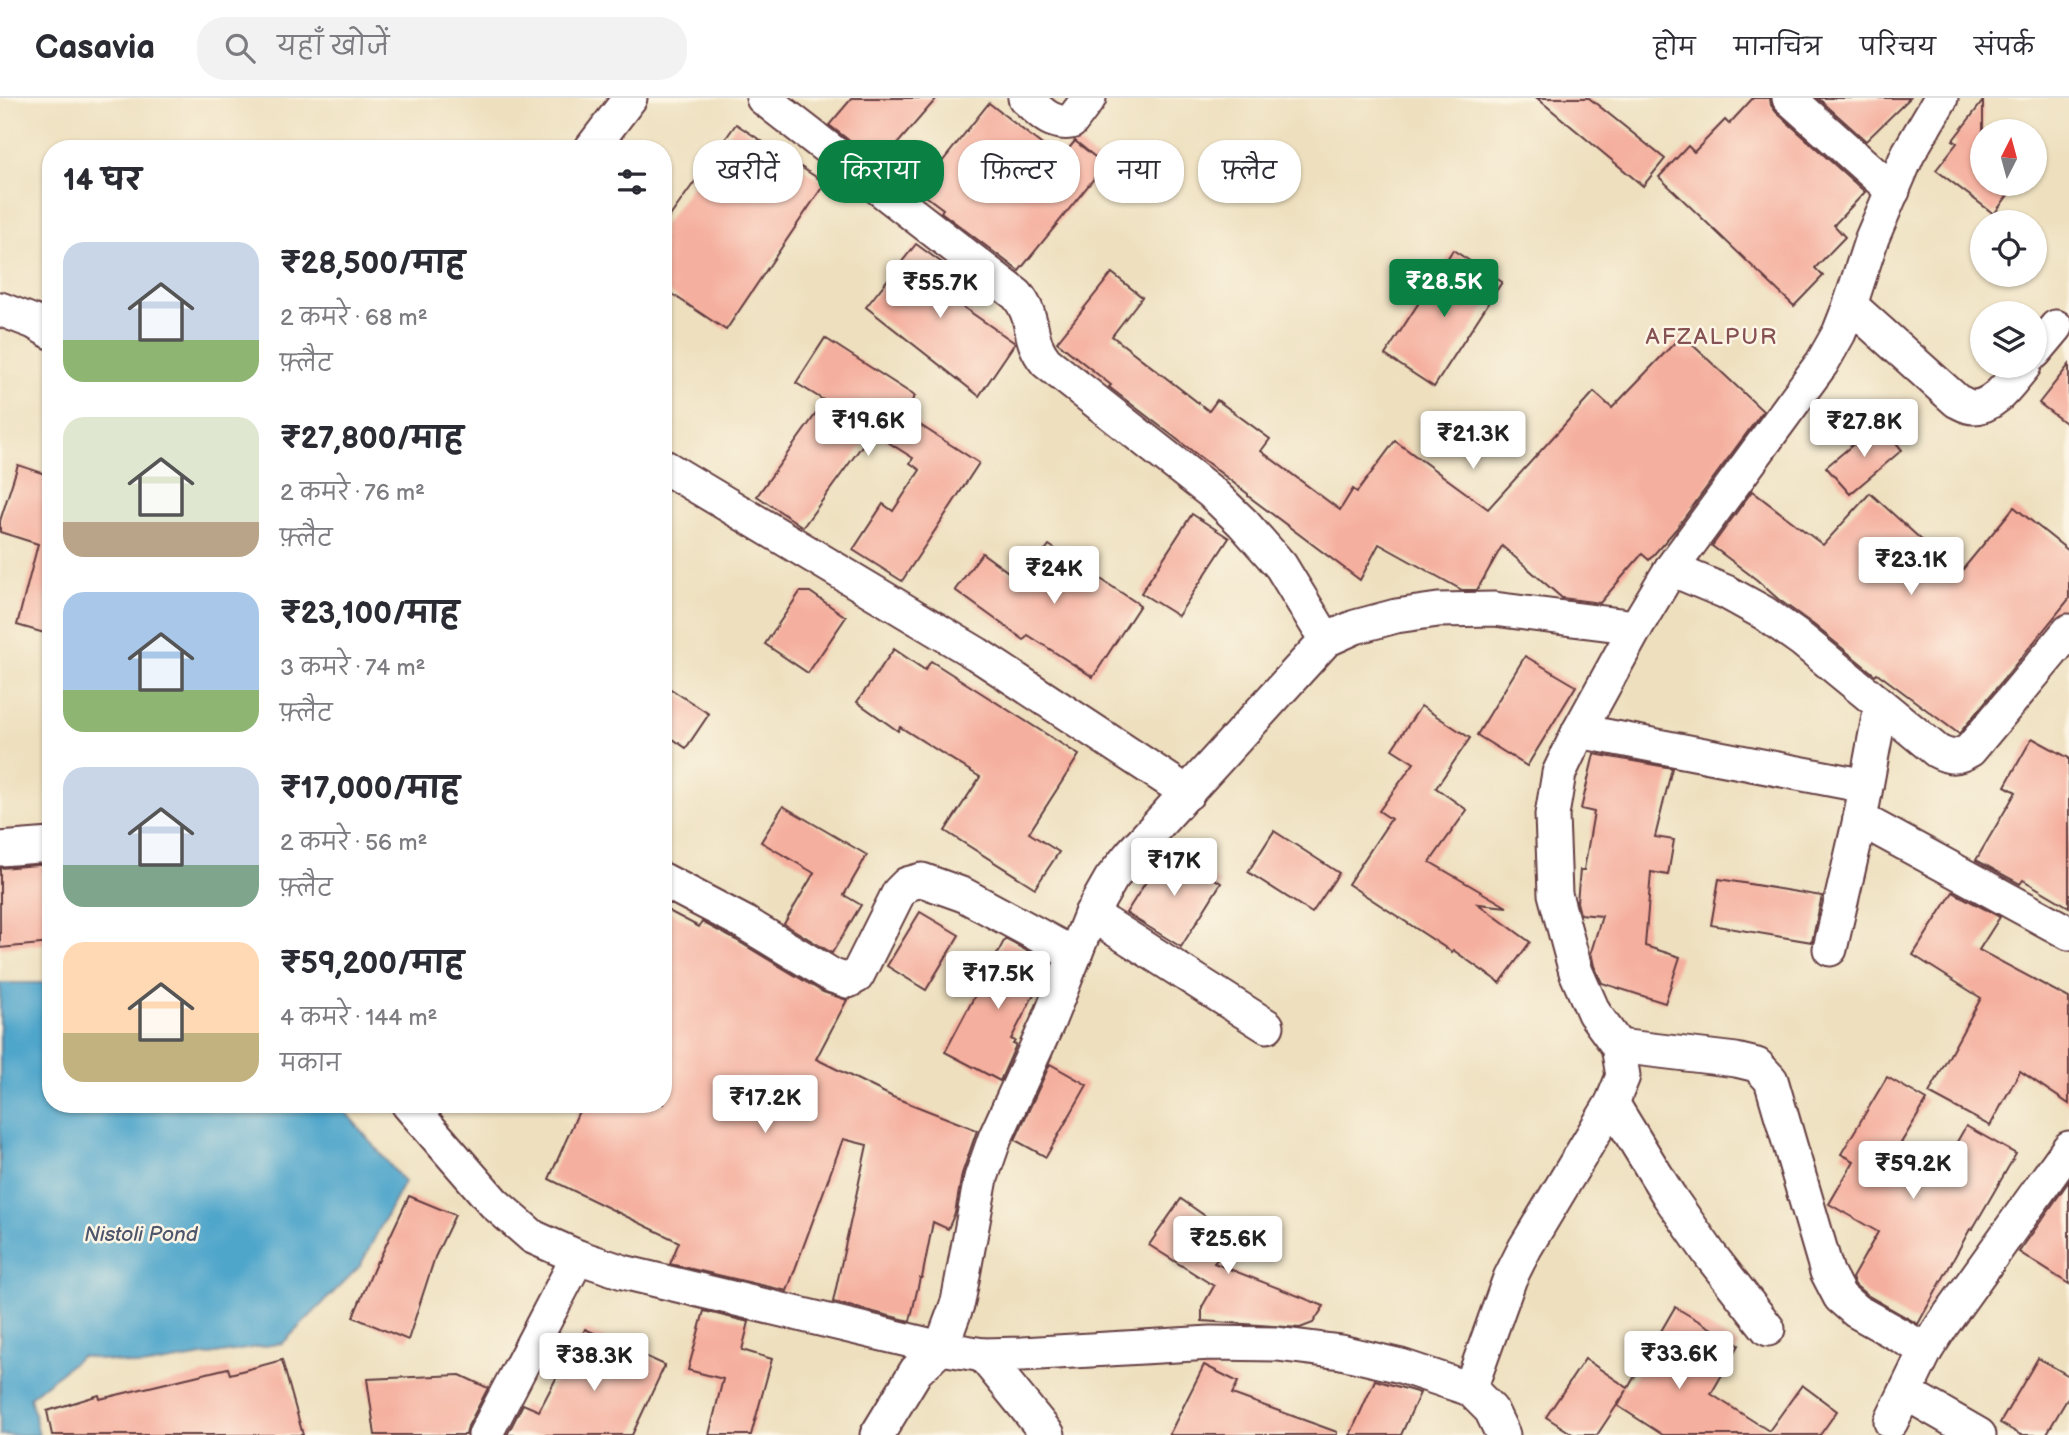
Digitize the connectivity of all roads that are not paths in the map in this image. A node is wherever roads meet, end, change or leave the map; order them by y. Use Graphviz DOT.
graph roads {
  1 [pos="630,98"];
  2 [pos="763,98"];
  3 [pos="1026,98"];
  4 [pos="1089,98"];
  5 [pos="1789,98"];
  6 [pos="1941,98"];
  7 [pos="598,140"];
  8 [pos="1893,191"];
  9 [pos="1850,305"];
  10 [pos="0,309"];
  11 [pos="42,327"];
  12 [pos="2014,378"];
  13 [pos="672,471"];
  14 [pos="1671,569"];
  15 [pos="1636,627"];
  16 [pos="2069,631"];
  17 [pos="1326,640"];
  18 [pos="1881,706"];
  19 [pos="1579,731"];
  20 [pos="1866,786"];
  21 [pos="1188,793"];
  22 [pos="1860,819"];
  23 [pos="42,846"];
  24 [pos="0,849"];
  25 [pos="672,885"];
  26 [pos="1090,914"];
  27 [pos="2069,933"];
  28 [pos="1830,949"];
  29 [pos="1076,955"];
  30 [pos="1267,1026"];
  31 [pos="1618,1046"];
  32 [pos="1612,1103"];
  33 [pos="416,1113"];
  34 [pos="2069,1148"];
  35 [pos="578,1257"];
  36 [pos="1768,1329"];
  37 [pos="941,1349"];
  38 [pos="1926,1350"];
  39 [pos="984,1355"];
  40 [pos="1470,1389"];
  41 [pos="1906,1393"];
  42 [pos="1891,1422"];
  43 [pos="485,1435"];
  44 [pos="877,1435"];
  45 [pos="1048,1435"];
  46 [pos="1503,1435"];
  47 [pos="1979,1435"];
  1 -- 7 [label="street"];
  2 -- 17 [label="street"];
  3 -- 4 [label="street"];
  5 -- 8 [label="street"];
  6 -- 8 [label="street"];
  8 -- 9 [label="street"];
  9 -- 12 [label="street"];
  9 -- 14 [label="street"];
  10 -- 11 [label="street"];
  13 -- 21 [label="street"];
  14 -- 15 [label="street"];
  14 -- 18 [label="street"];
  15 -- 17 [label="street"];
  15 -- 19 [label="street"];
  16 -- 18 [label="street"];
  17 -- 21 [label="street"];
  18 -- 20 [label="street"];
  19 -- 20 [label="street"];
  19 -- 31 [label="street"];
  20 -- 22 [label="street"];
  21 -- 26 [label="street"];
  22 -- 27 [label="street"];
  22 -- 28 [label="street"];
  23 -- 24 [label="street"];
  25 -- 29 [label="street"];
  26 -- 29 [label="street"];
  26 -- 30 [label="street"];
  29 -- 37 [label="street"];
  31 -- 32 [label="street"];
  31 -- 38 [label="street"];
  32 -- 36 [label="street"];
  32 -- 40 [label="street"];
  33 -- 35 [label="street"];
  34 -- 38 [label="street"];
  35 -- 37 [label="street"];
  35 -- 43 [label="street"];
  37 -- 39 [label="street"];
  37 -- 44 [label="street"];
  38 -- 41 [label="street"];
  39 -- 40 [label="street"];
  39 -- 45 [label="street"];
  40 -- 46 [label="street"];
  41 -- 42 [label="street"];
  41 -- 47 [label="street"];
}
